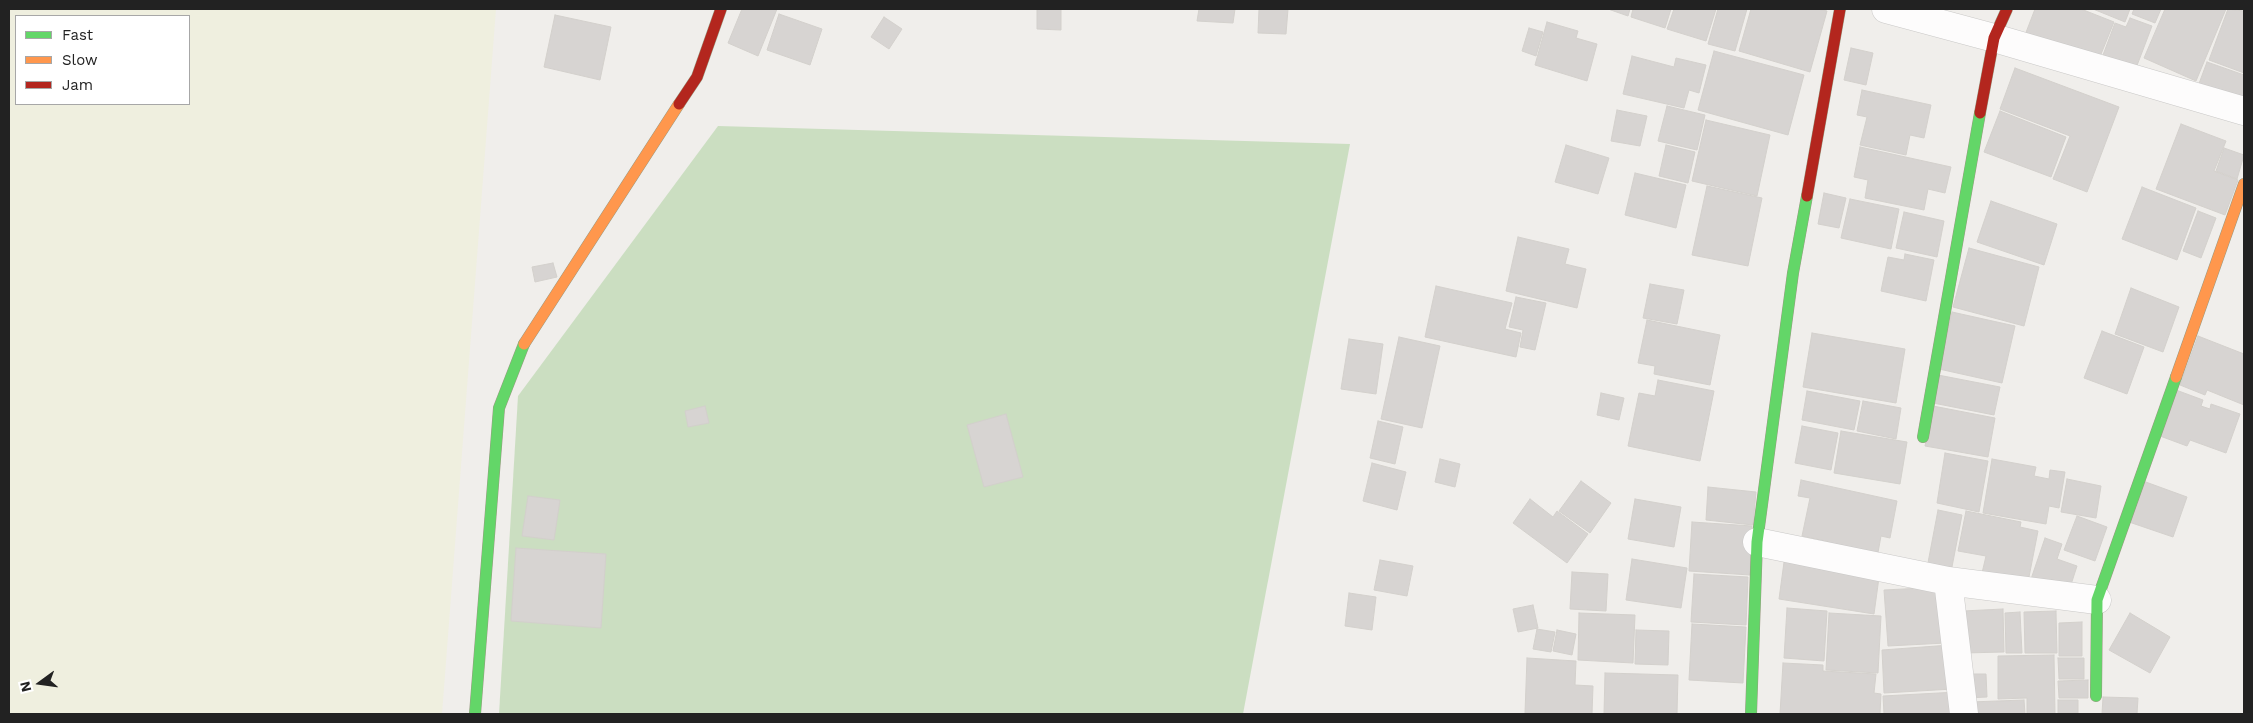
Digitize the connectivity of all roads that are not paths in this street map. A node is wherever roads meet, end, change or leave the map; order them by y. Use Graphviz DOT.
graph roads {
  1 [pos="722,9"];
  2 [pos="1840,9"];
  3 [pos="1886,9"];
  4 [pos="2007,9"];
  5 [pos="1994,38"];
  6 [pos="2244,111"];
  7 [pos="2244,184"];
  8 [pos="1923,437"];
  9 [pos="1757,542"];
  10 [pos="1948,581"];
  11 [pos="2097,600"];
  12 [pos="2096,696"];
  13 [pos="475,714"];
  14 [pos="1751,714"];
  15 [pos="1964,714"];
  1 -- 13 [label="street"];
  2 -- 9 [label="street"];
  3 -- 5 [label="street"];
  4 -- 5 [label="street"];
  5 -- 6 [label="street"];
  5 -- 8 [label="street"];
  7 -- 11 [label="street"];
  9 -- 10 [label="street"];
  9 -- 14 [label="street"];
  10 -- 11 [label="street"];
  10 -- 15 [label="street"];
  11 -- 12 [label="street"];
}
